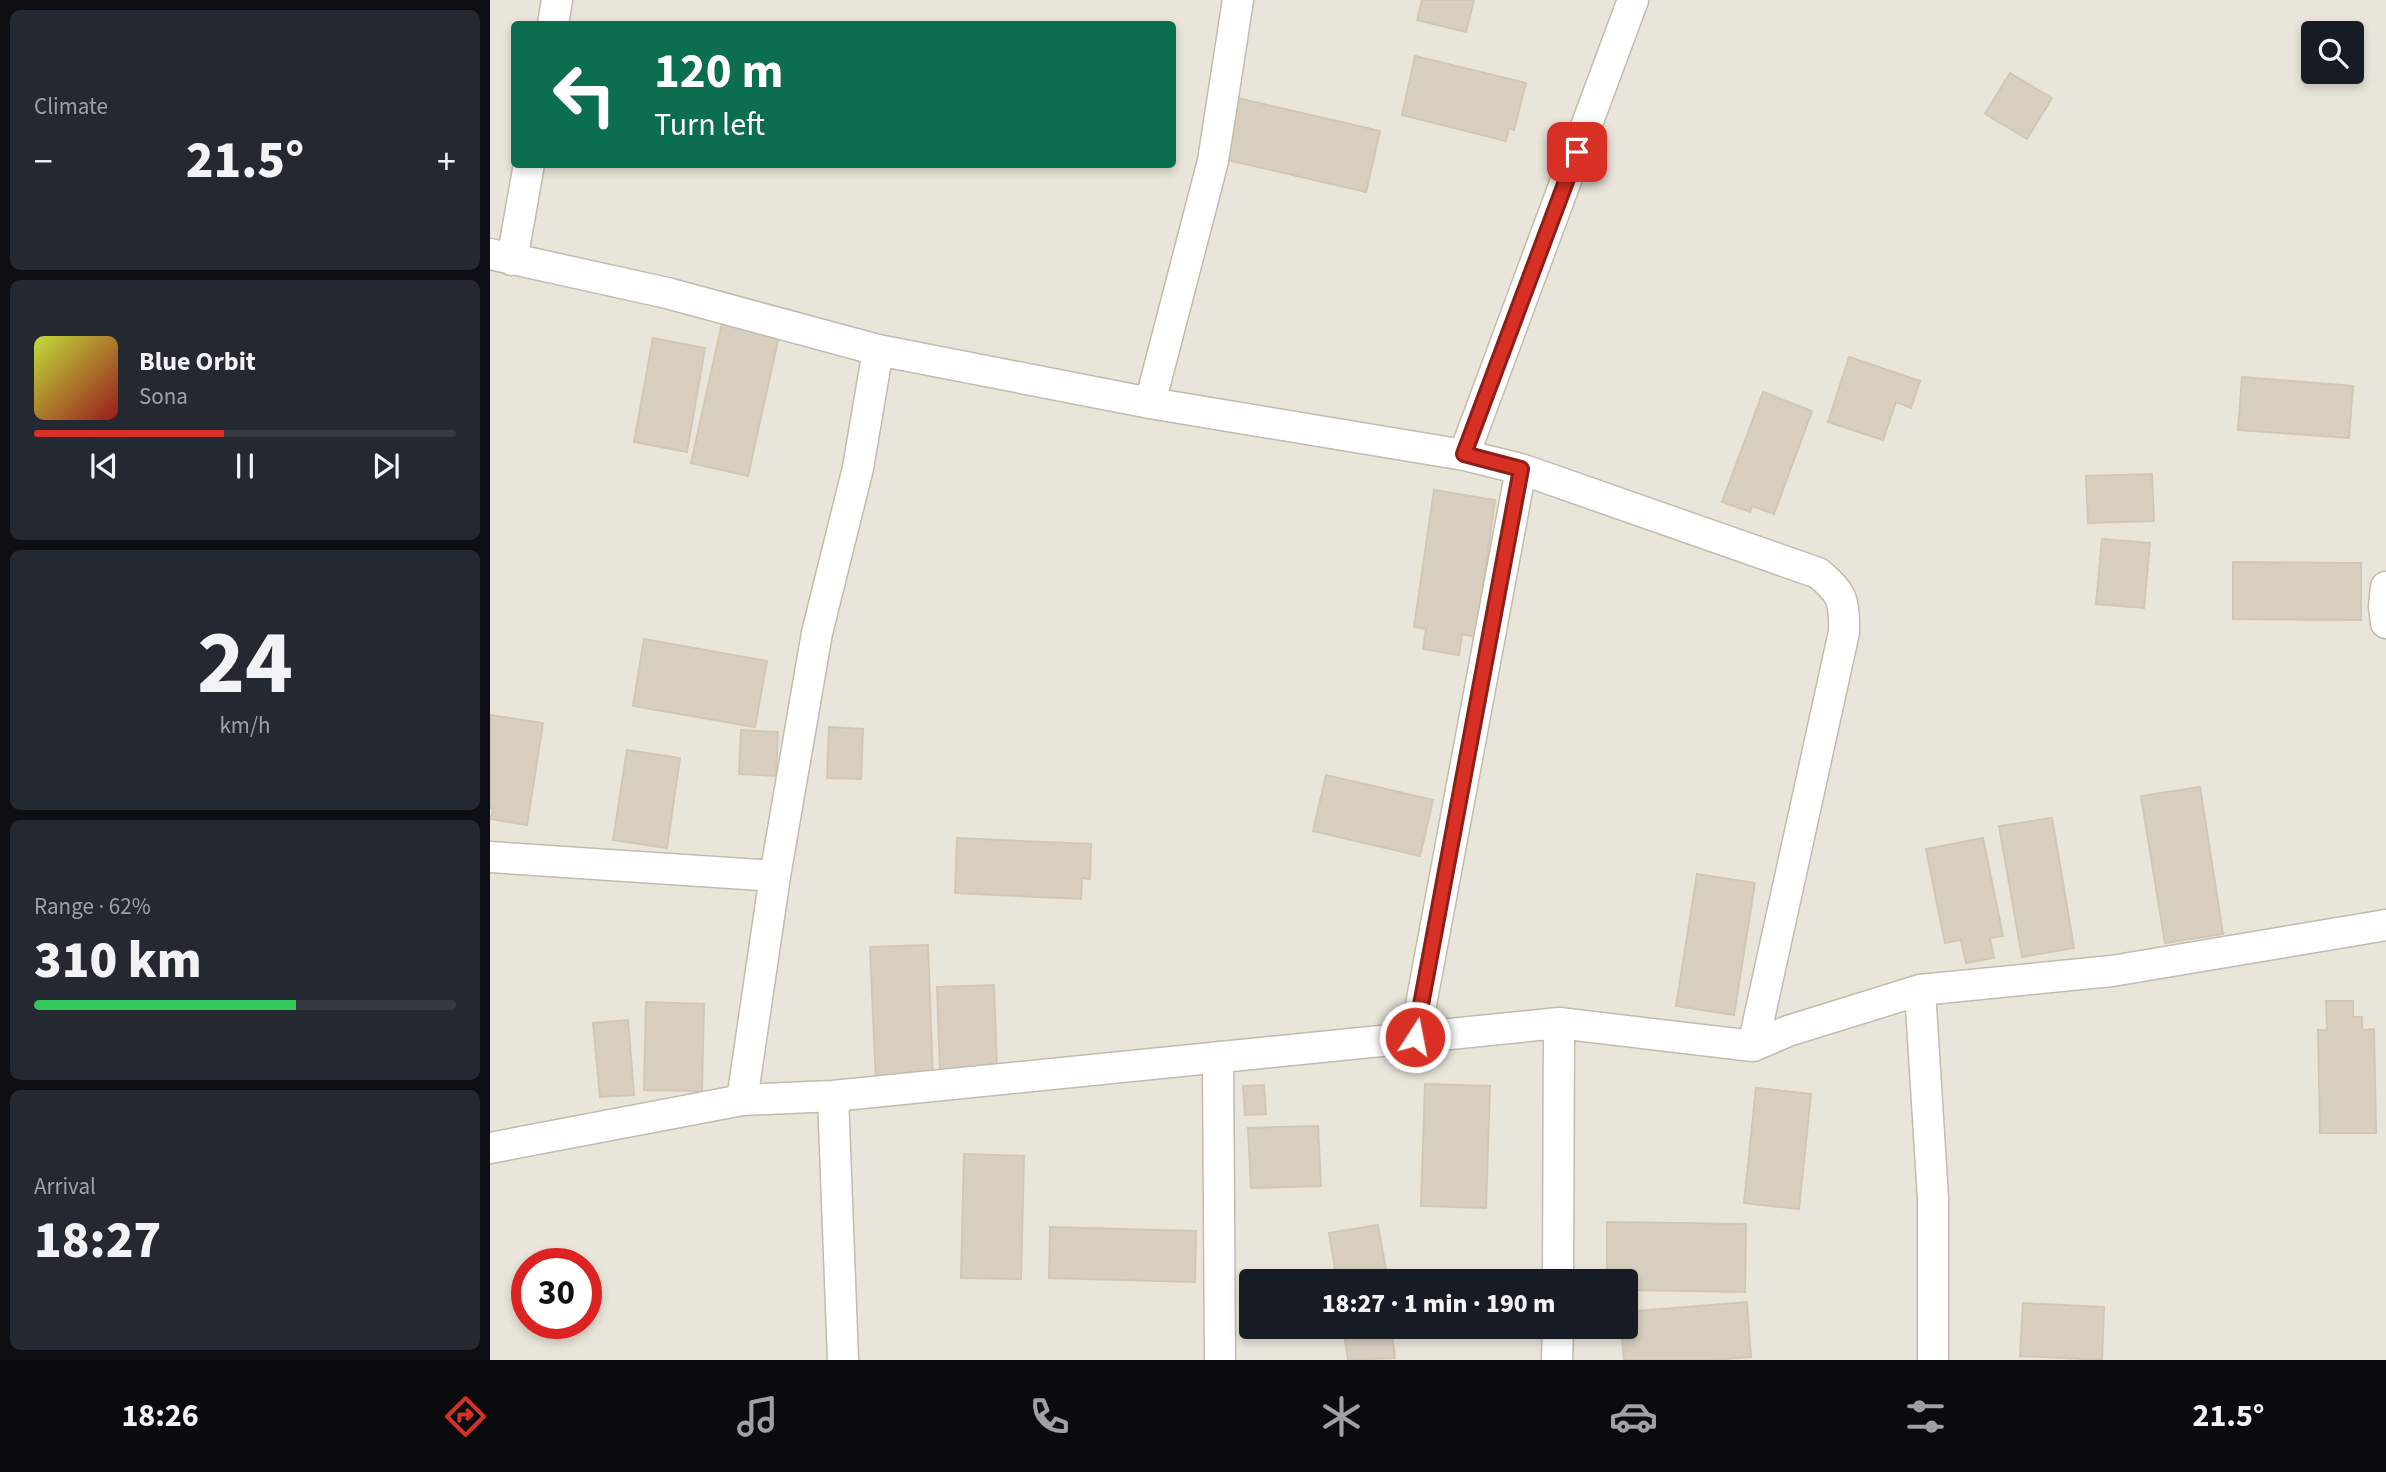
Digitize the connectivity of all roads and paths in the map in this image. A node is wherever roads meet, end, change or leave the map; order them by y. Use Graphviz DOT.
graph roads {
  1 [pos="557,0"];
  2 [pos="1238,0"];
  3 [pos="1633,0"];
  4 [pos="554,21"];
  5 [pos="528,168"];
  6 [pos="501,257"];
  7 [pos="878,350"];
  8 [pos="1150,403"];
  9 [pos="1464,454"];
  10 [pos="1521,469"];
  11 [pos="2386,587"];
  12 [pos="2386,623"];
  13 [pos="490,857"];
  14 [pos="775,876"];
  15 [pos="2386,925"];
  16 [pos="1920,990"];
  17 [pos="1559,1023"];
  18 [pos="1415,1037"];
  19 [pos="1753,1046"];
  20 [pos="1218,1056"];
  21 [pos="833,1096"];
  22 [pos="742,1100"];
  23 [pos="490,1148"];
  24 [pos="1558,1269"];
  25 [pos="1558,1339"];
  26 [pos="843,1360"];
  27 [pos="1220,1360"];
  28 [pos="1558,1360"];
  29 [pos="1933,1360"];
  1 -- 4 [label="street"];
  2 -- 8 [label="street"];
  3 -- 9 [label="street"];
  5 -- 6 [label="street"];
  6 -- 7 [label="street"];
  7 -- 8 [label="street"];
  7 -- 14 [label="street"];
  8 -- 9 [label="street"];
  9 -- 10 [label="street"];
  10 -- 18 [label="street"];
  10 -- 19 [label="street"];
  11 -- 12 [label="street"];
  13 -- 14 [label="street"];
  14 -- 22 [label="street"];
  15 -- 16 [label="street"];
  16 -- 19 [label="street"];
  16 -- 29 [label="street"];
  17 -- 18 [label="street"];
  17 -- 19 [label="street"];
  17 -- 24 [label="street"];
  18 -- 20 [label="street"];
  20 -- 21 [label="street"];
  20 -- 27 [label="street"];
  21 -- 22 [label="street"];
  21 -- 26 [label="street"];
  22 -- 23 [label="street"];
  25 -- 28 [label="street"];
}
